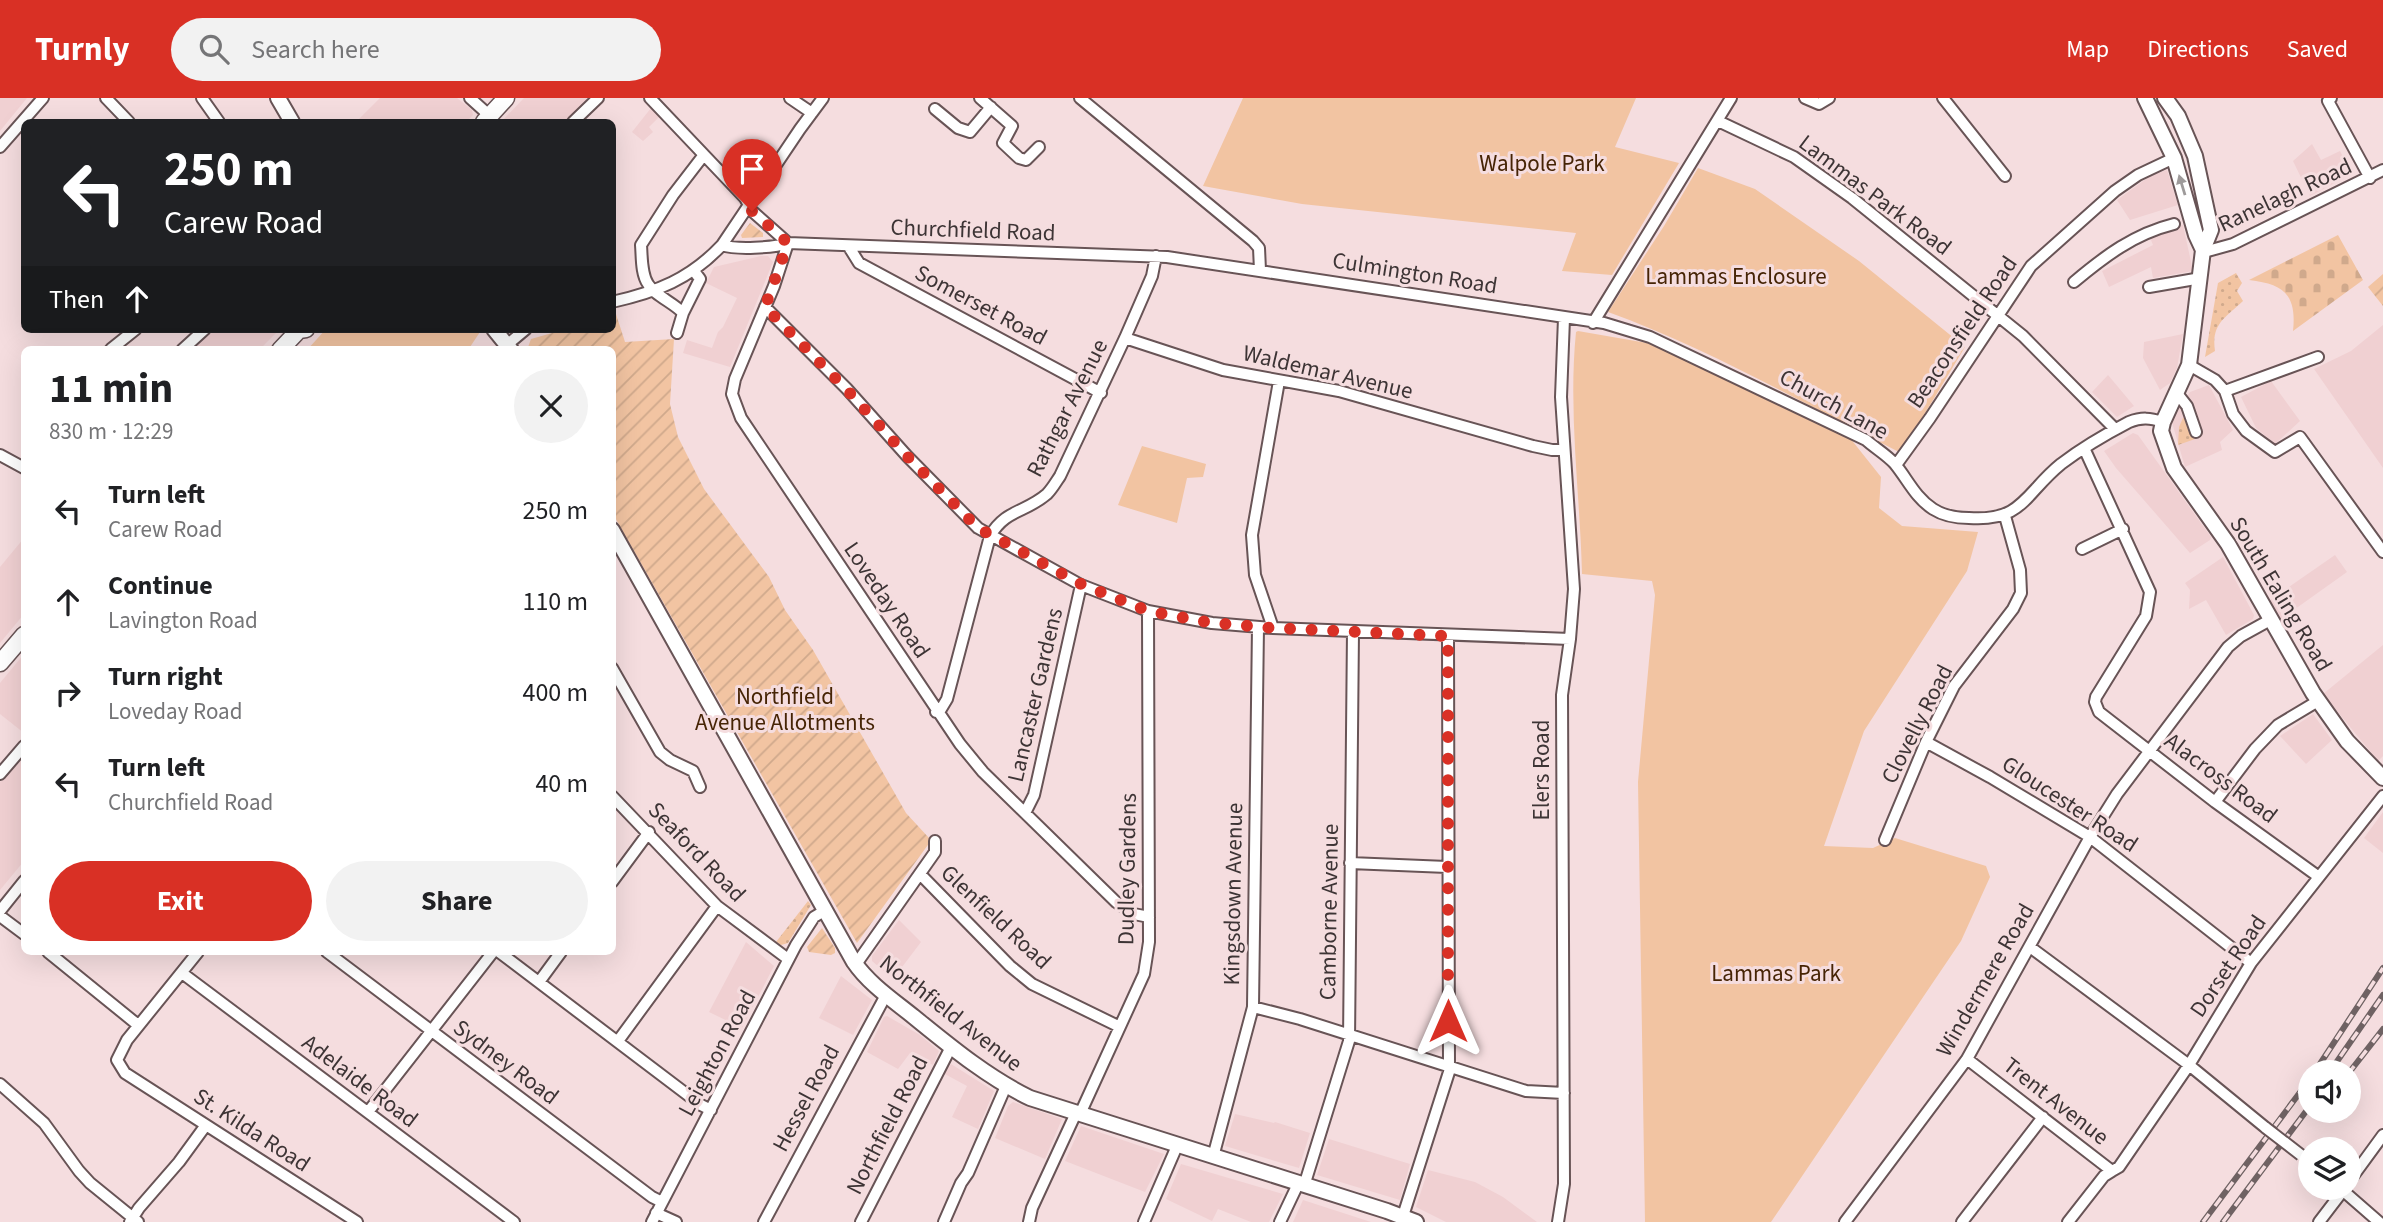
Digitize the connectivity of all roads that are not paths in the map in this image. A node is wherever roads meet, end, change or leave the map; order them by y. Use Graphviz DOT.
graph roads {
  1 [pos="43,98"];
  2 [pos="106,98"];
  3 [pos="202,98"];
  4 [pos="278,98"];
  5 [pos="471,98"];
  6 [pos="506,98"];
  7 [pos="598,98"];
  8 [pos="651,98"];
  9 [pos="790,98"];
  10 [pos="824,98"];
  11 [pos="980,98"];
  12 [pos="1080,98"];
  13 [pos="1731,98"];
  14 [pos="1805,98"];
  15 [pos="1829,98"];
  16 [pos="1943,98"];
  17 [pos="2145,98"];
  18 [pos="2165,98"];
  19 [pos="2331,98"];
  20 [pos="991,107"];
  21 [pos="935,109"];
  22 [pos="812,113"];
  23 [pos="24,119"];
  24 [pos="126,119"];
  25 [pos="217,119"];
  26 [pos="290,119"];
  27 [pos="487,119"];
  28 [pos="576,119"];
  29 [pos="1718,121"];
  30 [pos="21,122"];
  31 [pos="17,126"];
  32 [pos="21,132"];
  33 [pos="0,147"];
  34 [pos="1038,147"];
  35 [pos="703,156"];
  36 [pos="2174,158"];
  37 [pos="2383,170"];
  38 [pos="2005,176"];
  39 [pos="2370,178"];
  40 [pos="749,205"];
  41 [pos="2183,222"];
  42 [pos="788,243"];
  43 [pos="722,245"];
  44 [pos="849,247"];
  45 [pos="2204,251"];
  46 [pos="1156,256"];
  47 [pos="1260,270"];
  48 [pos="694,271"];
  49 [pos="2201,278"];
  50 [pos="2074,282"];
  51 [pos="2149,287"];
  52 [pos="653,290"];
  53 [pos="616,301"];
  54 [pos="765,307"];
  55 [pos="683,313"];
  56 [pos="1997,317"];
  57 [pos="1564,318"];
  58 [pos="1593,323"];
  59 [pos="131,333"];
  60 [pos="201,333"];
  61 [pos="522,333"];
  62 [pos="677,333"];
  63 [pos="1125,338"];
  64 [pos="113,346"];
  65 [pos="187,346"];
  66 [pos="510,346"];
  67 [pos="2318,357"];
  68 [pos="2189,365"];
  69 [pos="1279,381"];
  70 [pos="2225,391"];
  71 [pos="2176,392"];
  72 [pos="1101,393"];
  73 [pos="2163,422"];
  74 [pos="2115,429"];
  75 [pos="2196,432"];
  76 [pos="2084,448"];
  77 [pos="1563,450"];
  78 [pos="0,455"];
  79 [pos="1896,465"];
  80 [pos="21,466"];
  81 [pos="2005,516"];
  82 [pos="2123,529"];
  83 [pos="990,536"];
  84 [pos="616,537"];
  85 [pos="2082,549"];
  86 [pos="2383,551"];
  87 [pos="1081,584"];
  88 [pos="1148,611"];
  89 [pos="2270,620"];
  90 [pos="1258,627"];
  91 [pos="1273,628"];
  92 [pos="1353,631"];
  93 [pos="1448,636"];
  94 [pos="21,638"];
  95 [pos="1570,639"];
  96 [pos="0,663"];
  97 [pos="616,675"];
  98 [pos="2318,701"];
  99 [pos="936,712"];
  100 [pos="1926,743"];
  101 [pos="21,750"];
  102 [pos="2149,750"];
  103 [pos="0,774"];
  104 [pos="2383,778"];
  105 [pos="700,787"];
  106 [pos="2383,796"];
  107 [pos="616,800"];
  108 [pos="2215,802"];
  109 [pos="1025,813"];
  110 [pos="649,832"];
  111 [pos="2090,837"];
  112 [pos="1885,840"];
  113 [pos="935,841"];
  114 [pos="1350,863"];
  115 [pos="1447,867"];
  116 [pos="920,874"];
  117 [pos="616,877"];
  118 [pos="2319,877"];
  119 [pos="21,885"];
  120 [pos="717,906"];
  121 [pos="826,910"];
  122 [pos="0,913"];
  123 [pos="1149,917"];
  124 [pos="21,931"];
  125 [pos="2030,947"];
  126 [pos="51,955"];
  127 [pos="196,955"];
  128 [pos="331,955"];
  129 [pos="492,955"];
  130 [pos="503,955"];
  131 [pos="559,955"];
  132 [pos="788,959"];
  133 [pos="854,962"];
  134 [pos="2251,963"];
  135 [pos="182,973"];
  136 [pos="539,982"];
  137 [pos="886,995"];
  138 [pos="1253,1007"];
  139 [pos="138,1026"];
  140 [pos="1118,1026"];
  141 [pos="430,1031"];
  142 [pos="1349,1035"];
  143 [pos="618,1041"];
  144 [pos="951,1047"];
  145 [pos="1967,1059"];
  146 [pos="2189,1065"];
  147 [pos="1449,1066"];
  148 [pos="0,1084"];
  149 [pos="1006,1086"];
  150 [pos="1564,1093"];
  151 [pos="711,1110"];
  152 [pos="368,1112"];
  153 [pos="1078,1113"];
  154 [pos="2043,1117"];
  155 [pos="206,1125"];
  156 [pos="2383,1135"];
  157 [pos="1177,1146"];
  158 [pos="2298,1153"];
  159 [pos="1213,1157"];
  160 [pos="2361,1165"];
  161 [pos="2115,1169"];
  162 [pos="1301,1185"];
  163 [pos="2335,1200"];
  164 [pos="2356,1200"];
  165 [pos="662,1202"];
  166 [pos="654,1217"];
  167 [pos="1409,1219"];
  168 [pos="134,1221"];
  169 [pos="357,1222"];
  170 [pos="514,1222"];
  171 [pos="676,1222"];
  172 [pos="764,1222"];
  173 [pos="861,1222"];
  174 [pos="944,1222"];
  175 [pos="1030,1222"];
  176 [pos="1144,1222"];
  177 [pos="1280,1222"];
  178 [pos="1558,1222"];
  179 [pos="1845,1222"];
  180 [pos="1962,1222"];
  181 [pos="2068,1222"];
  182 [pos="2319,1222"];
  183 [pos="2379,1222"];
  1 -- 23 [label="street"];
  2 -- 24 [label="street"];
  3 -- 25 [label="street"];
  4 -- 26 [label="main road"];
  5 -- 27 [label="street"];
  6 -- 27 [label="main road"];
  7 -- 28 [label="street"];
  8 -- 35 [label="street"];
  9 -- 22 [label="street"];
  10 -- 22 [label="street"];
  11 -- 20 [label="street"];
  12 -- 47 [label="street"];
  13 -- 29 [label="street"];
  14 -- 15 [label="street"];
  16 -- 38 [label="street"];
  17 -- 36 [label="main road"];
  18 -- 45 [label="main road"];
  19 -- 39 [label="street"];
  20 -- 21 [label="street"];
  20 -- 34 [label="street"];
  22 -- 40 [label="street"];
  29 -- 56 [label="street, Lammas Park Road"];
  29 -- 58 [label="street"];
  30 -- 31 [label="street"];
  31 -- 32 [label="street"];
  31 -- 33 [label="street"];
  35 -- 40 [label="street"];
  35 -- 52 [label="street"];
  41 -- 36 [label="main road, one-way"];
  36 -- 56 [label="street, Beaconsfield Road"];
  37 -- 39 [label="street, Ranelagh Road"];
  39 -- 45 [label="street, Ranelagh Road"];
  40 -- 42 [label="street"];
  40 -- 43 [label="street"];
  41 -- 45 [label="main road"];
  41 -- 50 [label="street"];
  42 -- 43 [label="street, Churchfield Road"];
  42 -- 44 [label="street, Churchfield Road"];
  42 -- 54 [label="street, Loveday Road"];
  43 -- 48 [label="street"];
  44 -- 46 [label="street, Churchfield Road"];
  44 -- 72 [label="street, Somerset Road"];
  45 -- 49 [label="main road"];
  46 -- 47 [label="street, Culmington Road"];
  46 -- 63 [label="street, Rathgar Avenue"];
  47 -- 57 [label="street, Culmington Road"];
  48 -- 52 [label="street"];
  48 -- 55 [label="street"];
  49 -- 51 [label="street"];
  49 -- 68 [label="main road"];
  52 -- 53 [label="street"];
  52 -- 55 [label="street"];
  54 -- 83 [label="street"];
  54 -- 99 [label="street, Loveday Road"];
  55 -- 62 [label="street"];
  56 -- 74 [label="street, Lammas Park Road"];
  56 -- 79 [label="street, Beaconsfield Road"];
  57 -- 58 [label="street, Church Lane"];
  57 -- 77 [label="street, Elers Road"];
  58 -- 79 [label="street, Church Lane"];
  59 -- 64 [label="street"];
  60 -- 65 [label="street"];
  61 -- 66 [label="street"];
  63 -- 69 [label="street, Waldemar Avenue"];
  63 -- 72 [label="street, Rathgar Avenue"];
  67 -- 70 [label="street"];
  68 -- 70 [label="street"];
  68 -- 71 [label="main road"];
  69 -- 77 [label="street, Waldemar Avenue"];
  69 -- 91 [label="street"];
  70 -- 86 [label="street"];
  71 -- 73 [label="main road"];
  71 -- 75 [label="street"];
  72 -- 83 [label="street, Rathgar Avenue"];
  73 -- 74 [label="street"];
  73 -- 89 [label="main road, South Ealing Road"];
  74 -- 76 [label="street"];
  76 -- 81 [label="street"];
  76 -- 82 [label="street"];
  77 -- 95 [label="street, Elers Road"];
  78 -- 80 [label="street"];
  79 -- 81 [label="street, Church Lane"];
  81 -- 100 [label="street, Clovelly Road"];
  82 -- 85 [label="street"];
  82 -- 102 [label="street, Alacross Road"];
  83 -- 87 [label="street"];
  83 -- 99 [label="street"];
  84 -- 121 [label="main road, Northfield Avenue"];
  87 -- 88 [label="street"];
  87 -- 109 [label="street, Lancaster Gardens"];
  88 -- 90 [label="street"];
  88 -- 123 [label="street, Dudley Gardens"];
  89 -- 98 [label="main road, South Ealing Road"];
  89 -- 102 [label="street, Windermere Road"];
  90 -- 91 [label="street"];
  90 -- 138 [label="street, Kingsdown Avenue"];
  91 -- 92 [label="street"];
  92 -- 93 [label="street"];
  92 -- 114 [label="street, Camborne Avenue"];
  93 -- 95 [label="street"];
  93 -- 115 [label="street"];
  94 -- 96 [label="main road"];
  95 -- 150 [label="street, Elers Road"];
  97 -- 105 [label="street"];
  98 -- 104 [label="main road, South Ealing Road"];
  98 -- 108 [label="street"];
  99 -- 109 [label="street, Loveday Road"];
  100 -- 111 [label="street, Gloucester Road"];
  100 -- 112 [label="street, Clovelly Road"];
  101 -- 103 [label="street"];
  102 -- 108 [label="street, Alacross Road"];
  102 -- 111 [label="street, Windermere Road"];
  106 -- 118 [label="street, Dorset Road"];
  107 -- 110 [label="street, Seaford Road"];
  108 -- 118 [label="street, Alacross Road"];
  109 -- 123 [label="street, Loveday Road"];
  110 -- 117 [label="street"];
  110 -- 120 [label="street, Seaford Road"];
  111 -- 125 [label="street, Windermere Road"];
  111 -- 134 [label="street, Gloucester Road"];
  113 -- 116 [label="street"];
  114 -- 115 [label="street"];
  114 -- 142 [label="street, Camborne Avenue"];
  115 -- 147 [label="street"];
  116 -- 133 [label="street"];
  116 -- 140 [label="street, Glenfield Road"];
  118 -- 134 [label="street, Dorset Road"];
  119 -- 122 [label="street"];
  120 -- 132 [label="street, Seaford Road"];
  120 -- 143 [label="street"];
  121 -- 132 [label="street, Leighton Road"];
  121 -- 133 [label="main road, Northfield Avenue"];
  122 -- 124 [label="street"];
  123 -- 140 [label="street, Dudley Gardens"];
  125 -- 145 [label="street, Windermere Road"];
  125 -- 146 [label="street"];
  126 -- 139 [label="street"];
  127 -- 135 [label="street"];
  128 -- 141 [label="street, Sydney Road"];
  129 -- 141 [label="street"];
  130 -- 136 [label="street"];
  131 -- 136 [label="street"];
  132 -- 151 [label="street, Leighton Road"];
  133 -- 137 [label="main road, Northfield Avenue"];
  134 -- 146 [label="street, Dorset Road"];
  135 -- 139 [label="street"];
  135 -- 152 [label="street, Adelaide Road"];
  136 -- 143 [label="street"];
  137 -- 144 [label="main road, Northfield Avenue"];
  137 -- 172 [label="street, Hessel Road"];
  138 -- 142 [label="street"];
  138 -- 159 [label="street, Kingsdown Avenue"];
  139 -- 155 [label="street, St. Kilda Road"];
  140 -- 153 [label="street, Dudley Gardens"];
  141 -- 152 [label="street"];
  141 -- 165 [label="street, Sydney Road"];
  142 -- 147 [label="street"];
  142 -- 162 [label="street, Camborne Avenue"];
  143 -- 151 [label="street"];
  144 -- 149 [label="main road, Northfield Avenue"];
  144 -- 173 [label="street, Northfield Road"];
  145 -- 154 [label="street, Trent Avenue"];
  145 -- 179 [label="street, Windermere Road"];
  146 -- 158 [label="street, bridge"];
  146 -- 161 [label="street, Dorset Road"];
  147 -- 150 [label="street"];
  147 -- 167 [label="street"];
  148 -- 168 [label="street"];
  149 -- 153 [label="main road, Northfield Avenue"];
  149 -- 174 [label="street"];
  150 -- 178 [label="street, Elers Road"];
  151 -- 165 [label="street, Leighton Road"];
  152 -- 170 [label="street, Adelaide Road"];
  153 -- 157 [label="main road, Northfield Avenue"];
  153 -- 175 [label="street, Dudley Gardens"];
  154 -- 161 [label="street, Trent Avenue"];
  154 -- 180 [label="street"];
  155 -- 168 [label="street"];
  155 -- 169 [label="street, St. Kilda Road"];
  156 -- 160 [label="street"];
  157 -- 159 [label="main road, Northfield Avenue"];
  157 -- 176 [label="street"];
  159 -- 162 [label="main road, Northfield Avenue"];
  161 -- 181 [label="street, Dorset Road"];
  162 -- 167 [label="main road, Northfield Avenue"];
  162 -- 177 [label="street, Camborne Avenue"];
  163 -- 182 [label="street"];
  164 -- 183 [label="street"];
  165 -- 166 [label="street, Leighton Road"];
  166 -- 171 [label="street"];
}
